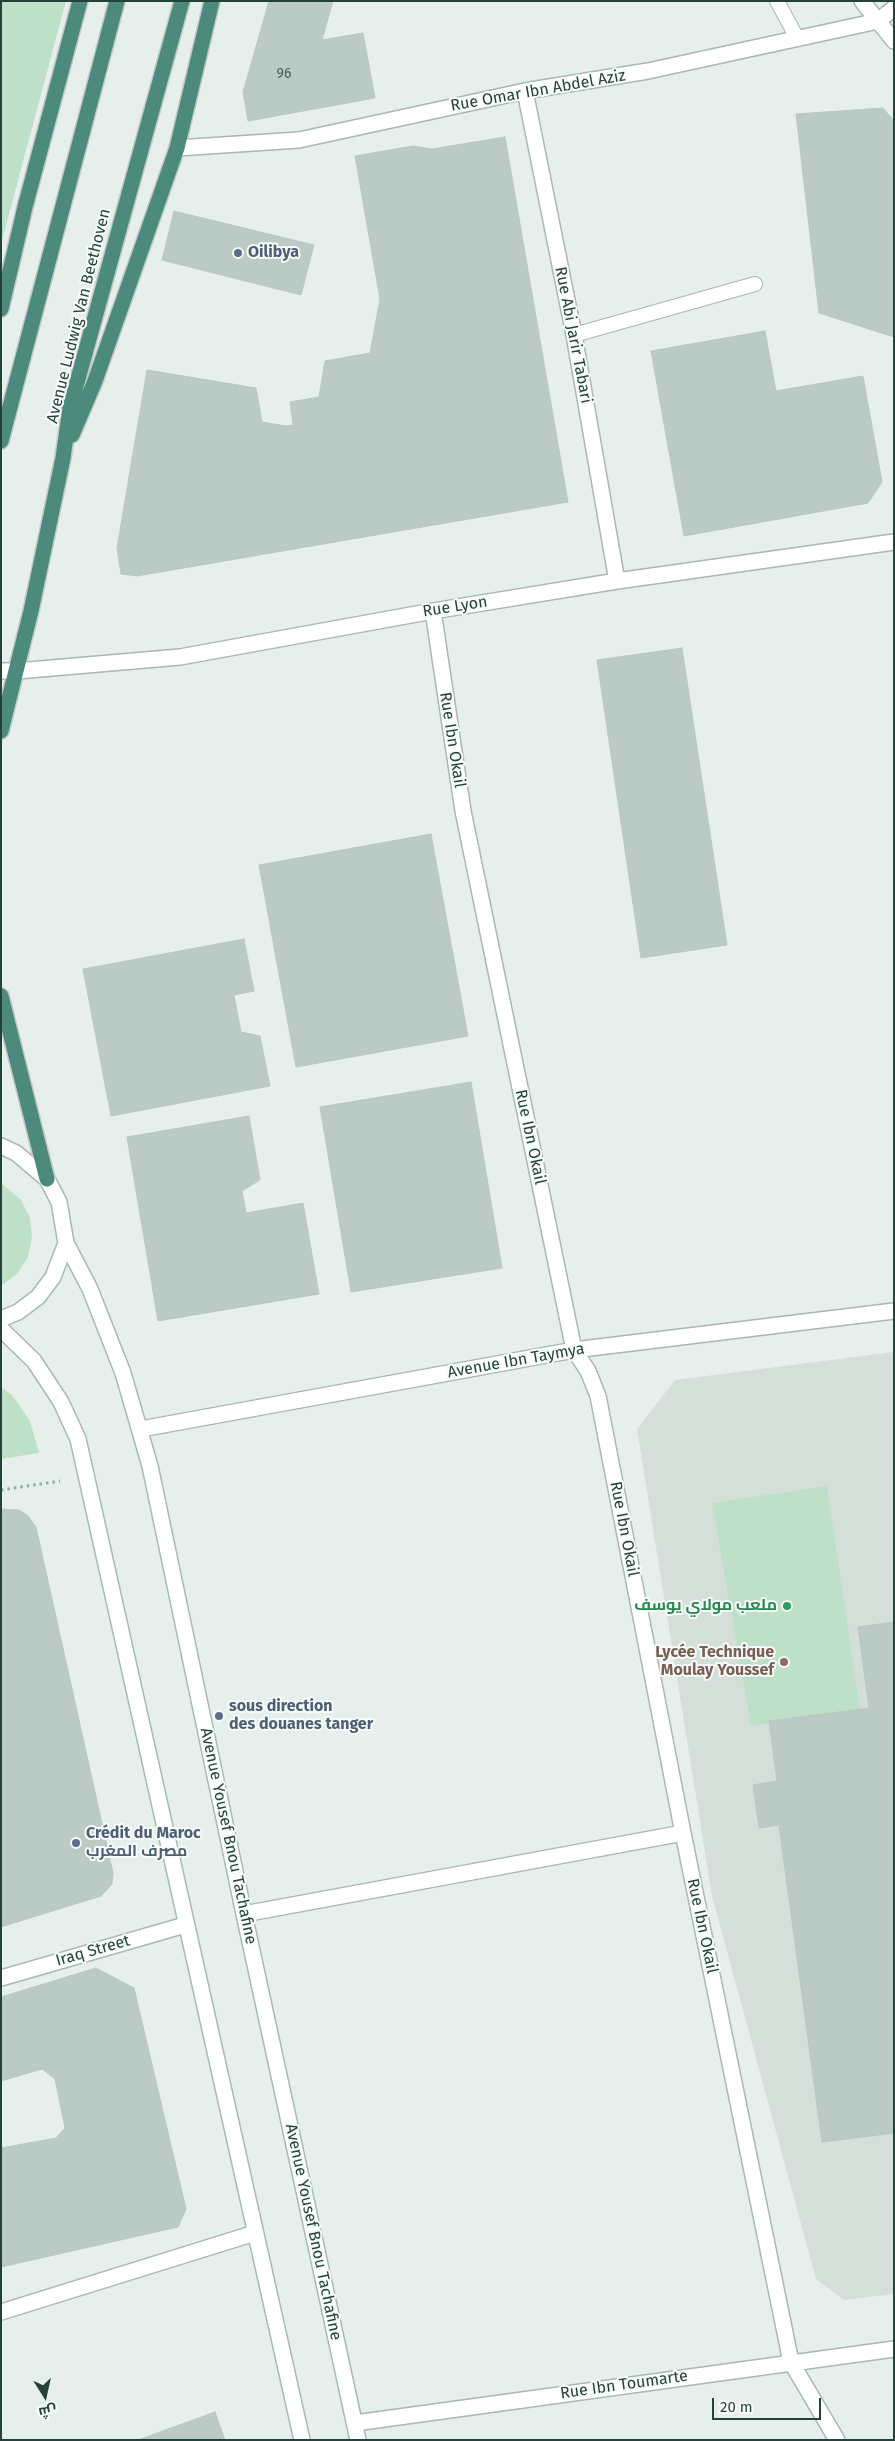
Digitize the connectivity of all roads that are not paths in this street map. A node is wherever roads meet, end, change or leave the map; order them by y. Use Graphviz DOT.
graph roads {
  1 [pos="80,1"];
  2 [pos="117,1"];
  3 [pos="182,1"];
  4 [pos="212,1"];
  5 [pos="777,1"];
  6 [pos="862,1"];
  7 [pos="894,8"];
  8 [pos="878,21"];
  9 [pos="798,38"];
  10 [pos="894,41"];
  11 [pos="525,91"];
  12 [pos="177,148"];
  13 [pos="755,284"];
  14 [pos="1,309"];
  15 [pos="574,335"];
  16 [pos="1,441"];
  17 [pos="63,458"];
  18 [pos="894,542"];
  19 [pos="617,581"];
  20 [pos="433,611"];
  21 [pos="1,671"];
  22 [pos="17,671"];
  23 [pos="1,731"];
  24 [pos="1,996"];
  25 [pos="1,1146"];
  26 [pos="47,1179"];
  27 [pos="66,1243"];
  28 [pos="894,1311"];
  29 [pos="1,1319"];
  30 [pos="1,1329"];
  31 [pos="574,1350"];
  32 [pos="141,1429"];
  33 [pos="684,1832"];
  34 [pos="244,1914"];
  35 [pos="185,1925"];
  36 [pos="1,1978"];
  37 [pos="255,2233"];
  38 [pos="1,2312"];
  39 [pos="894,2349"];
  40 [pos="791,2362"];
  41 [pos="355,2423"];
  42 [pos="302,2440"];
  43 [pos="358,2440"];
  44 [pos="837,2440"];
  1 -- 14 [label="highway"];
  2 -- 16 [label="highway"];
  3 -- 17 [label="highway, Avenue Ludwig Van Beethoven"];
  4 -- 12 [label="highway"];
  5 -- 9 [label="lane"];
  6 -- 8 [label="street"];
  7 -- 8 [label="street, Rue Omar Ibn Abdel Aziz"];
  8 -- 9 [label="street, Rue Omar Ibn Abdel Aziz"];
  8 -- 10 [label="street"];
  9 -- 11 [label="street, Rue Omar Ibn Abdel Aziz"];
  11 -- 12 [label="street, Rue Omar Ibn Abdel Aziz"];
  11 -- 15 [label="street, Rue Abi Jarir Tabari"];
  12 -- 17 [label="highway"];
  13 -- 15 [label="lane"];
  15 -- 19 [label="street, Rue Abi Jarir Tabari"];
  17 -- 22 [label="highway, Avenue Ludwig Van Beethoven"];
  18 -- 19 [label="street, Rue Lyon"];
  19 -- 20 [label="street, Rue Lyon"];
  20 -- 22 [label="street, Rue Lyon"];
  20 -- 31 [label="street, Rue Ibn Okail"];
  21 -- 22 [label="street"];
  22 -- 23 [label="highway, Avenue Ludwig Van Beethoven"];
  24 -- 26 [label="highway"];
  25 -- 26 [label="street"];
  26 -- 27 [label="street"];
  27 -- 29 [label="street"];
  27 -- 32 [label="street, Avenue Yousef Bnou Tachafine"];
  28 -- 31 [label="street, Avenue Ibn Taymya"];
  30 -- 35 [label="street"];
  31 -- 32 [label="street, Avenue Ibn Taymya"];
  31 -- 33 [label="street, Rue Ibn Okail"];
  32 -- 34 [label="street, Avenue Yousef Bnou Tachafine"];
  33 -- 34 [label="street"];
  33 -- 40 [label="street, Rue Ibn Okail"];
  34 -- 41 [label="street, Avenue Yousef Bnou Tachafine"];
  35 -- 36 [label="street, Iraq Street"];
  35 -- 37 [label="street"];
  37 -- 38 [label="street"];
  37 -- 42 [label="street"];
  39 -- 40 [label="street, Rue Ibn Toumarte"];
  40 -- 41 [label="street, Rue Ibn Toumarte"];
  40 -- 44 [label="street, Rue Ibn Okail"];
  41 -- 43 [label="street, Avenue Yousef Bnou Tachafine"];
}
